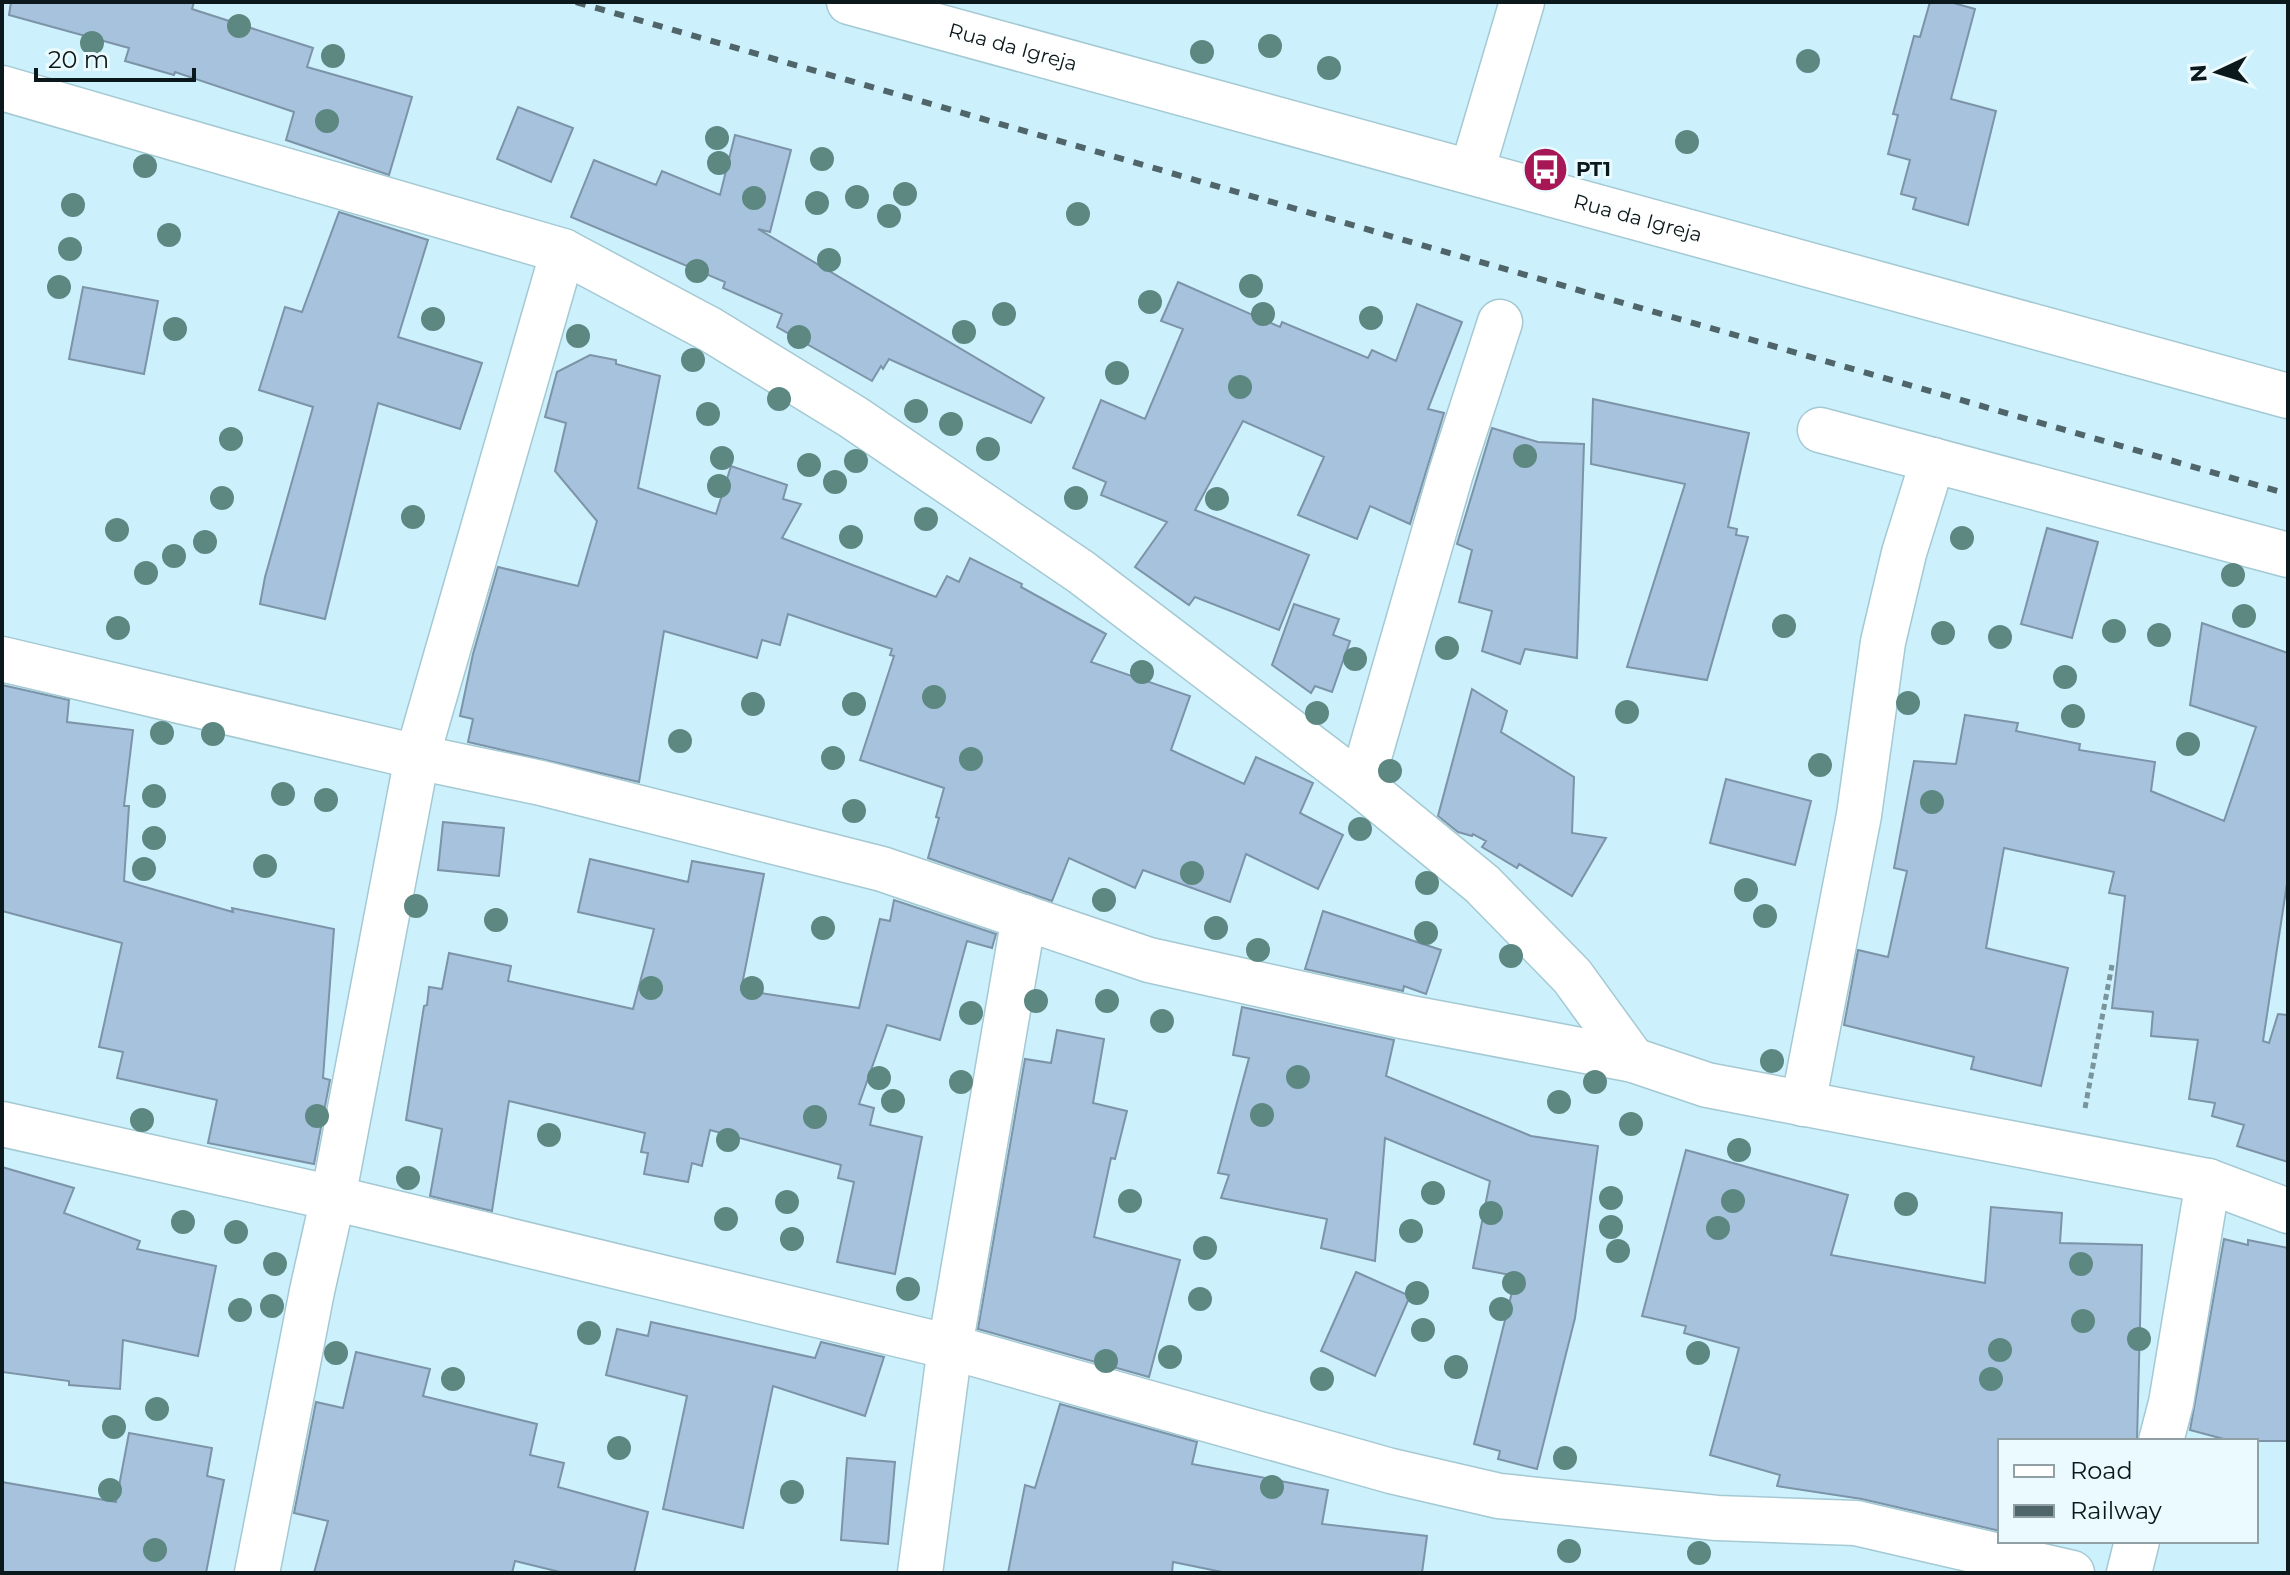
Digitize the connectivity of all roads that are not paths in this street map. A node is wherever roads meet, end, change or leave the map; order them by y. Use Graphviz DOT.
graph roads {
  1 [pos="849,2"];
  2 [pos="1522,2"];
  3 [pos="2,88"];
  4 [pos="1472,171"];
  5 [pos="563,251"];
  6 [pos="1500,322"];
  7 [pos="2288,396"];
  8 [pos="1820,430"];
  9 [pos="1933,460"];
  10 [pos="2288,555"];
  11 [pos="2,659"];
  12 [pos="417,757"];
  13 [pos="1361,785"];
  14 [pos="1024,917"];
  15 [pos="1633,1060"];
  16 [pos="1803,1104"];
  17 [pos="2,1124"];
  18 [pos="2208,1181"];
  19 [pos="333,1198"];
  20 [pos="2288,1211"];
  21 [pos="950,1347"];
  22 [pos="2162,1439"];
  23 [pos="2136,1543"];
  24 [pos="257,1573"];
  25 [pos="920,1573"];
  26 [pos="2072,1573"];
  27 [pos="2129,1573"];
  1 -- 4 [label="street, Rua da Igreja"];
  2 -- 4 [label="street"];
  3 -- 5 [label="street"];
  4 -- 7 [label="street, Rua da Igreja"];
  5 -- 12 [label="street"];
  5 -- 13 [label="street"];
  6 -- 13 [label="street"];
  8 -- 9 [label="street"];
  9 -- 10 [label="street"];
  9 -- 16 [label="street"];
  11 -- 12 [label="street"];
  12 -- 14 [label="street"];
  12 -- 19 [label="street"];
  13 -- 15 [label="street"];
  14 -- 15 [label="street"];
  14 -- 21 [label="street"];
  15 -- 16 [label="street"];
  16 -- 18 [label="street"];
  17 -- 19 [label="street"];
  18 -- 20 [label="street"];
  18 -- 22 [label="street"];
  19 -- 21 [label="street"];
  19 -- 24 [label="street"];
  21 -- 25 [label="street"];
  21 -- 26 [label="street"];
  23 -- 27 [label="street"];
}
